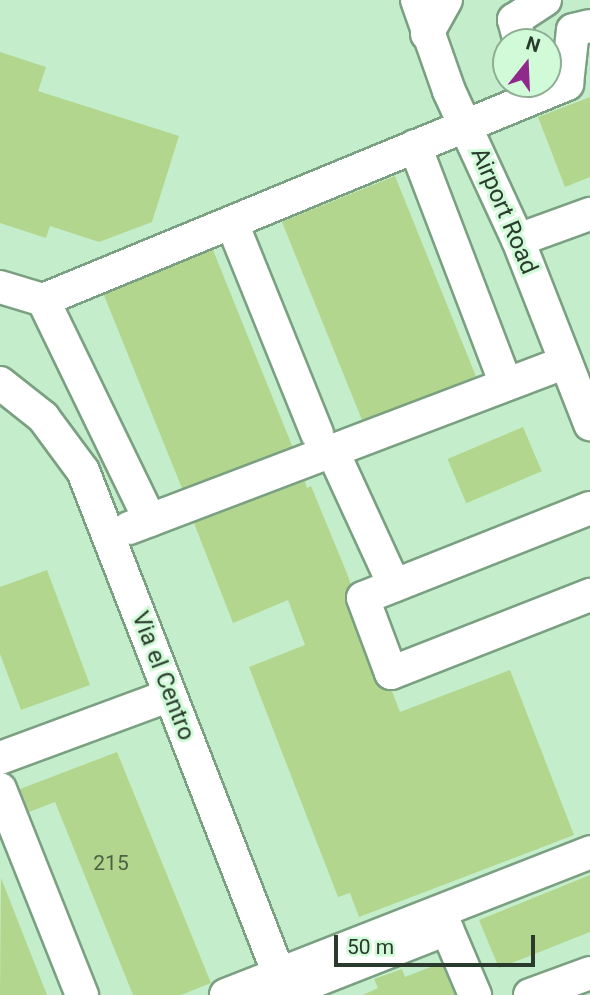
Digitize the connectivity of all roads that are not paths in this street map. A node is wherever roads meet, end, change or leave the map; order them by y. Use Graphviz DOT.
graph roads {
  1 [pos="417,0"];
  2 [pos="446,0"];
  3 [pos="545,0"];
  4 [pos="590,26"];
  5 [pos="516,28"];
  6 [pos="427,34"];
  7 [pos="562,85"];
  8 [pos="519,98"];
  9 [pos="467,124"];
  10 [pos="415,146"];
  11 [pos="587,222"];
  12 [pos="232,223"];
  13 [pos="518,240"];
  14 [pos="0,287"];
  15 [pos="43,300"];
  16 [pos="566,362"];
  17 [pos="0,383"];
  18 [pos="506,384"];
  19 [pos="590,424"];
  20 [pos="325,442"];
  21 [pos="590,508"];
  22 [pos="150,520"];
  23 [pos="108,536"];
  24 [pos="394,585"];
  25 [pos="590,595"];
  26 [pos="170,695"];
  27 [pos="0,758"];
  28 [pos="0,789"];
  29 [pos="590,852"];
  30 [pos="590,973"];
  31 [pos="284,986"];
  32 [pos="323,987"];
  33 [pos="82,995"];
  34 [pos="226,995"];
  35 [pos="475,995"];
  36 [pos="530,995"];
  1 -- 6 [label="street, Airport Road"];
  2 -- 6 [label="street"];
  3 -- 5 [label="street"];
  4 -- 7 [label="street"];
  6 -- 9 [label="street, Airport Road"];
  8 -- 9 [label="street"];
  9 -- 10 [label="street"];
  9 -- 13 [label="street, Airport Road"];
  10 -- 12 [label="street"];
  10 -- 18 [label="street"];
  11 -- 13 [label="street"];
  12 -- 15 [label="street"];
  12 -- 20 [label="street"];
  13 -- 16 [label="street, Airport Road"];
  14 -- 15 [label="street"];
  15 -- 22 [label="street"];
  16 -- 18 [label="street"];
  16 -- 19 [label="street, Airport Road"];
  17 -- 23 [label="street, Via el Centro"];
  18 -- 20 [label="street"];
  20 -- 22 [label="street"];
  20 -- 24 [label="street"];
  21 -- 24 [label="street"];
  22 -- 23 [label="street"];
  23 -- 26 [label="street, Via el Centro"];
  24 -- 25 [label="street"];
  26 -- 27 [label="street"];
  26 -- 31 [label="street, Via el Centro"];
  28 -- 33 [label="street"];
  29 -- 31 [label="street"];
  30 -- 36 [label="street"];
  31 -- 32 [label="street"];
  31 -- 34 [label="street"];
  32 -- 35 [label="street"];
}
